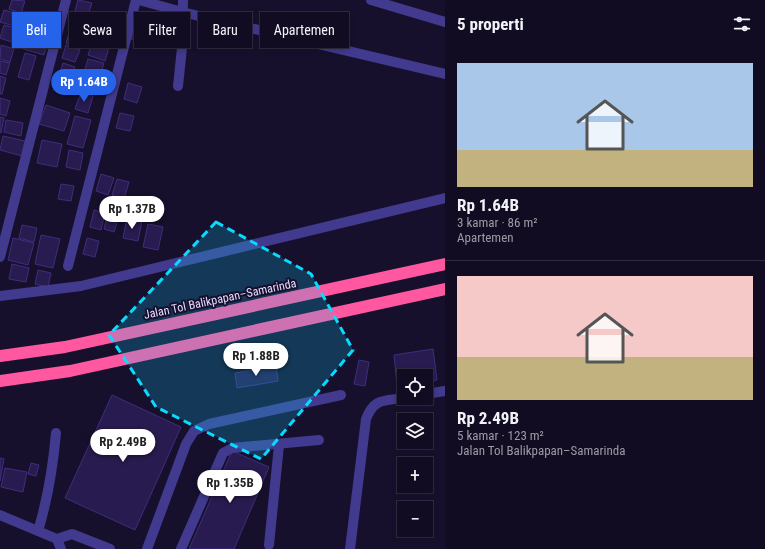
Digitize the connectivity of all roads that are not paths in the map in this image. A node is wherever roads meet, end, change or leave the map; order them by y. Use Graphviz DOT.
graph roads {
  1 [pos="66,0"];
  2 [pos="136,0"];
  3 [pos="139,0"];
  4 [pos="183,0"];
  5 [pos="371,0"];
  6 [pos="182,12"];
  7 [pos="190,14"];
  8 [pos="445,22"];
  9 [pos="182,48"];
  10 [pos="445,74"];
  11 [pos="178,86"];
  12 [pos="445,198"];
  13 [pos="0,257"];
  14 [pos="445,264"];
  15 [pos="68,266"];
  16 [pos="445,289"];
  17 [pos="0,296"];
  18 [pos="0,356"];
  19 [pos="0,381"];
  20 [pos="445,391"];
  21 [pos="433,393"];
  22 [pos="340,395"];
  23 [pos="397,399"];
  24 [pos="56,433"];
  25 [pos="319,440"];
  26 [pos="279,445"];
  27 [pos="0,516"];
  28 [pos="38,531"];
  29 [pos="57,539"];
  30 [pos="269,545"];
  31 [pos="62,549"];
  32 [pos="110,549"];
  33 [pos="147,549"];
  34 [pos="181,549"];
  35 [pos="350,549"];
  1 -- 13 [label="street"];
  2 -- 15 [label="street"];
  3 -- 6 [label="street"];
  4 -- 6 [label="street"];
  5 -- 8 [label="street"];
  7 -- 10 [label="street"];
  9 -- 11 [label="street"];
  12 -- 17 [label="street"];
  14 -- 18 [label="highway, Jalan Tol Balikpapan–Samarinda"];
  16 -- 19 [label="highway"];
  20 -- 21 [label="street"];
  22 -- 33 [label="street"];
  23 -- 35 [label="street"];
  24 -- 28 [label="street"];
  25 -- 26 [label="street"];
  26 -- 30 [label="street"];
  26 -- 34 [label="street"];
  27 -- 28 [label="street"];
  28 -- 29 [label="street"];
  29 -- 31 [label="street"];
  29 -- 32 [label="street"];
}
